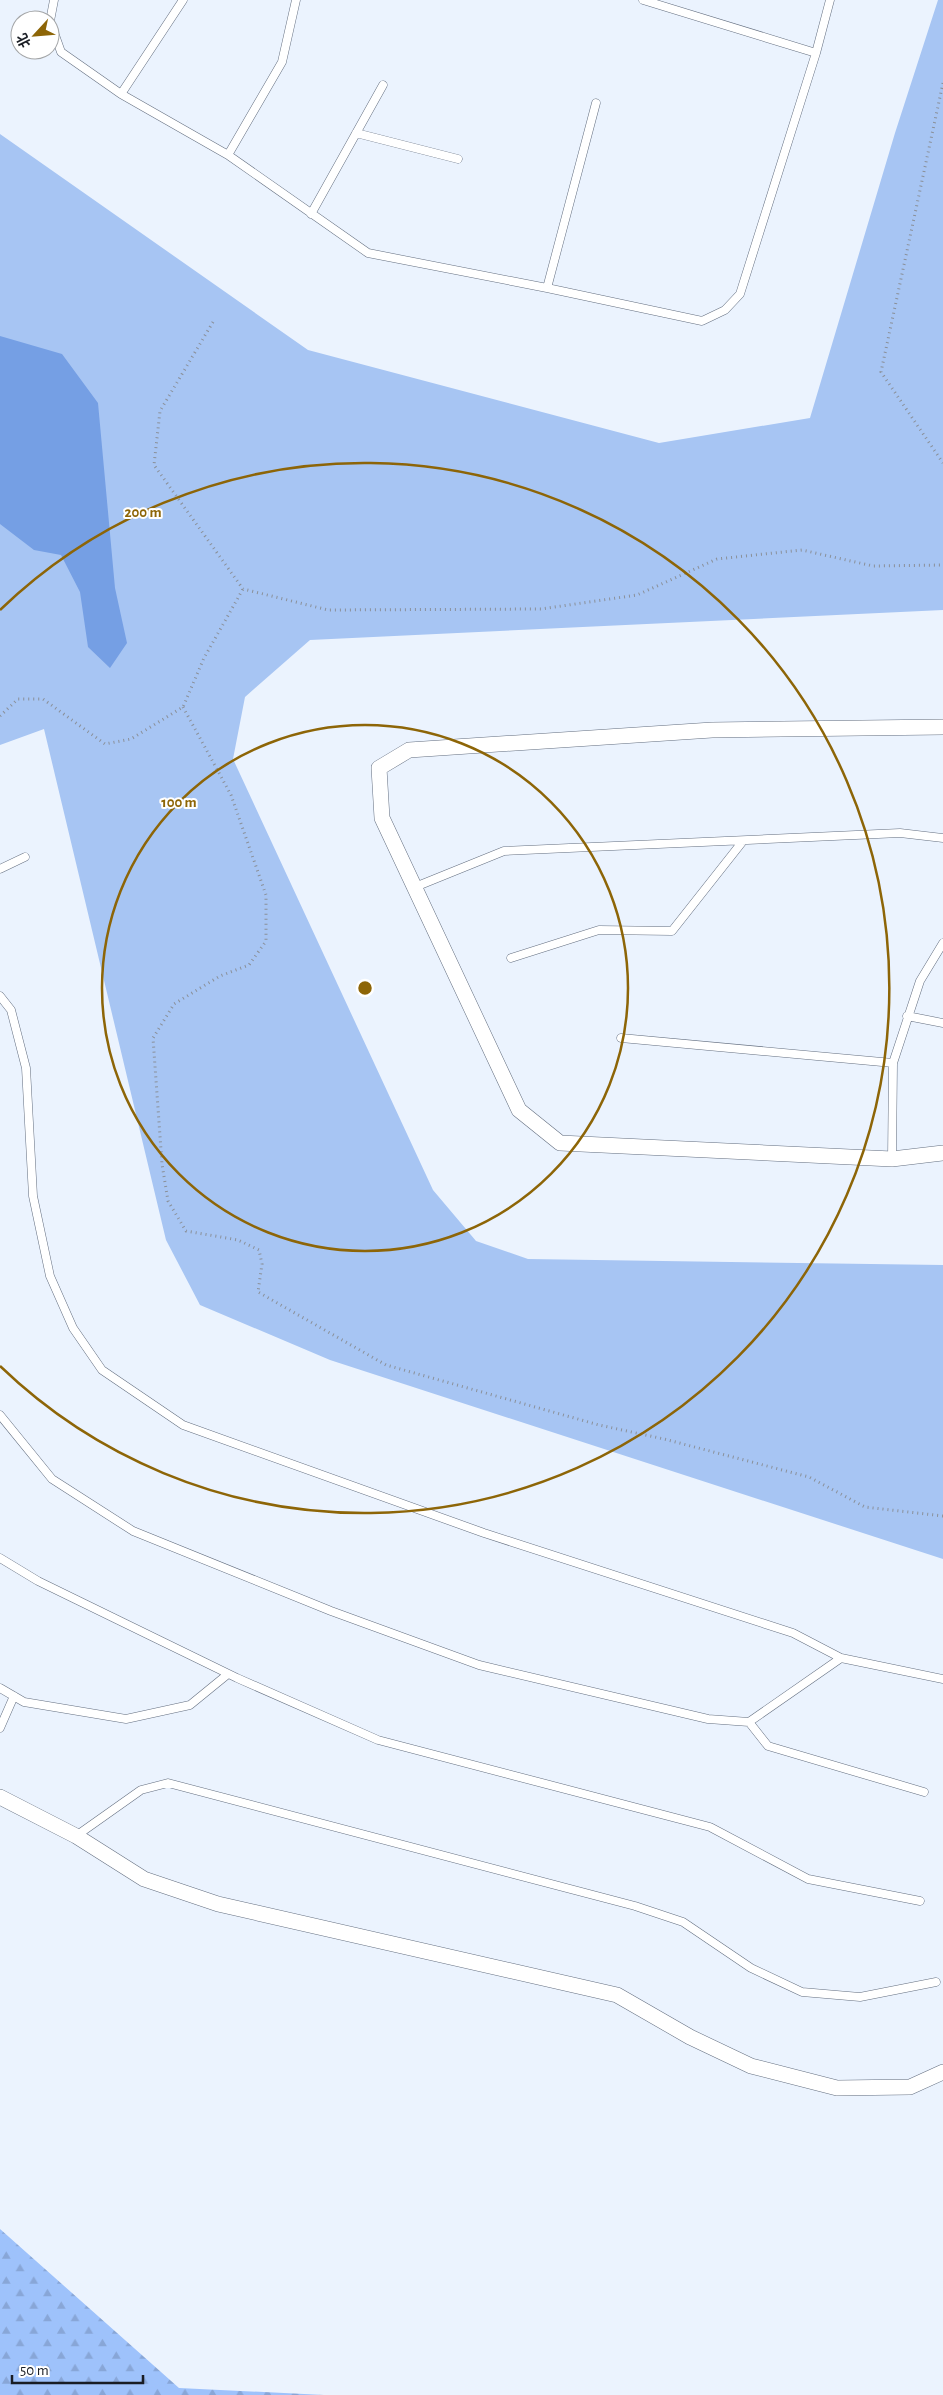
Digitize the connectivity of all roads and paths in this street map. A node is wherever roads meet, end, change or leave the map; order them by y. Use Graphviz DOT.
graph roads {
  1 [pos="54,0"];
  2 [pos="183,0"];
  3 [pos="296,0"];
  4 [pos="643,0"];
  5 [pos="830,0"];
  6 [pos="816,53"];
  7 [pos="943,84"];
  8 [pos="382,85"];
  9 [pos="121,94"];
  10 [pos="596,103"];
  11 [pos="356,133"];
  12 [pos="228,155"];
  13 [pos="458,159"];
  14 [pos="311,214"];
  15 [pos="546,288"];
  16 [pos="213,322"];
  17 [pos="943,463"];
  18 [pos="943,565"];
  19 [pos="243,590"];
  20 [pos="183,707"];
  21 [pos="0,716"];
  22 [pos="943,727"];
  23 [pos="943,838"];
  24 [pos="743,841"];
  25 [pos="25,857"];
  26 [pos="0,869"];
  27 [pos="414,887"];
  28 [pos="943,943"];
  29 [pos="511,958"];
  30 [pos="0,996"];
  31 [pos="907,1016"];
  32 [pos="943,1023"];
  33 [pos="621,1038"];
  34 [pos="893,1062"];
  35 [pos="943,1152"];
  36 [pos="892,1159"];
  37 [pos="0,1415"];
  38 [pos="943,1516"];
  39 [pos="0,1558"];
  40 [pos="841,1658"];
  41 [pos="228,1674"];
  42 [pos="943,1679"];
  43 [pos="0,1688"];
  44 [pos="14,1696"];
  45 [pos="749,1722"];
  46 [pos="0,1728"];
  47 [pos="924,1792"];
  48 [pos="0,1797"];
  49 [pos="76,1836"];
  50 [pos="920,1901"];
  51 [pos="936,1982"];
  52 [pos="943,2072"];
  1 -- 9 [label="lane"];
  2 -- 9 [label="lane"];
  3 -- 12 [label="lane"];
  4 -- 6 [label="lane"];
  5 -- 6 [label="lane"];
  6 -- 15 [label="lane"];
  7 -- 17 [label="path"];
  8 -- 11 [label="lane"];
  9 -- 12 [label="lane"];
  10 -- 15 [label="lane"];
  11 -- 13 [label="lane"];
  11 -- 14 [label="lane"];
  12 -- 14 [label="lane"];
  14 -- 15 [label="lane"];
  16 -- 19 [label="path"];
  18 -- 19 [label="path"];
  19 -- 20 [label="path"];
  20 -- 21 [label="path"];
  20 -- 38 [label="path"];
  22 -- 27 [label="street"];
  23 -- 24 [label="lane"];
  24 -- 27 [label="lane"];
  24 -- 29 [label="lane"];
  25 -- 26 [label="lane"];
  27 -- 36 [label="street"];
  28 -- 31 [label="lane"];
  30 -- 40 [label="lane"];
  31 -- 32 [label="lane"];
  31 -- 34 [label="lane"];
  33 -- 34 [label="lane"];
  34 -- 36 [label="lane"];
  35 -- 36 [label="street"];
  37 -- 45 [label="lane"];
  39 -- 41 [label="lane"];
  40 -- 42 [label="lane"];
  40 -- 45 [label="lane"];
  41 -- 44 [label="lane"];
  41 -- 50 [label="lane"];
  43 -- 44 [label="lane"];
  44 -- 46 [label="lane"];
  45 -- 47 [label="lane"];
  48 -- 49 [label="street"];
  49 -- 51 [label="lane"];
  49 -- 52 [label="street"];
}
